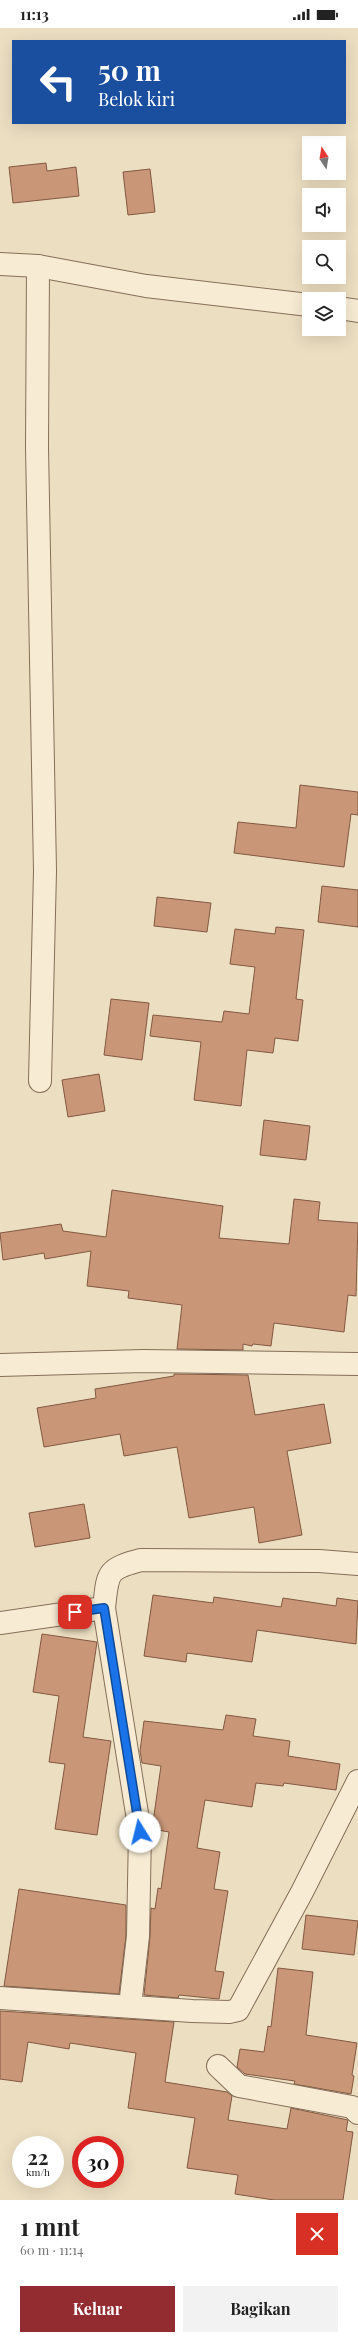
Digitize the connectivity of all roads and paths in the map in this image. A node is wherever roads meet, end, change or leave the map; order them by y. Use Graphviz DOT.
graph roads {
  1 [pos="0,264"];
  2 [pos="38,266"];
  3 [pos="302,304"];
  4 [pos="346,309"];
  5 [pos="358,311"];
  6 [pos="40,1081"];
  7 [pos="358,1364"];
  8 [pos="0,1365"];
  9 [pos="358,1564"];
  10 [pos="104,1608"];
  11 [pos="0,1623"];
  12 [pos="358,1781"];
  13 [pos="0,1998"];
  14 [pos="130,2006"];
  15 [pos="218,2066"];
  16 [pos="358,2113"];
  1 -- 2 [label="street"];
  2 -- 3 [label="street"];
  2 -- 6 [label="street"];
  4 -- 5 [label="street"];
  7 -- 8 [label="street"];
  9 -- 10 [label="street"];
  10 -- 11 [label="street"];
  10 -- 14 [label="street"];
  12 -- 14 [label="street"];
  13 -- 14 [label="street"];
  15 -- 16 [label="street"];
}
